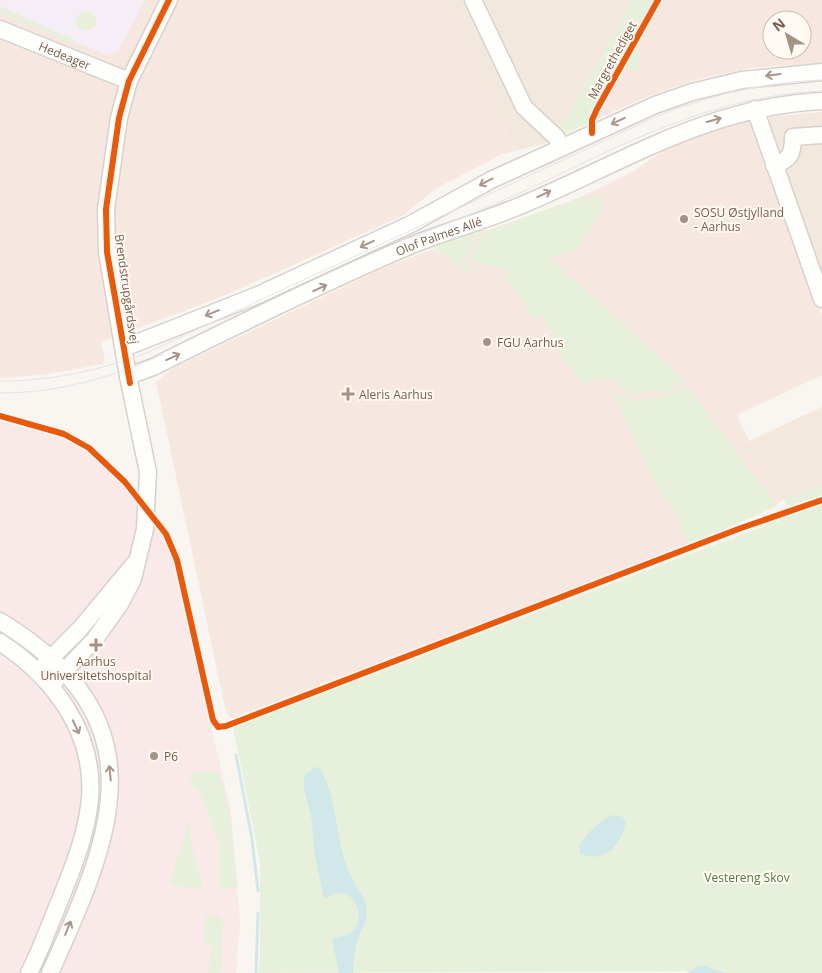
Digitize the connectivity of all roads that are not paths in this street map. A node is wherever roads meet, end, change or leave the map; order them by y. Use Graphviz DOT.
graph roads {
  1 [pos="169,0"];
  2 [pos="473,0"];
  3 [pos="0,29"];
  4 [pos="822,72"];
  5 [pos="129,81"];
  6 [pos="822,101"];
  7 [pos="755,110"];
  8 [pos="822,134"];
  9 [pos="562,147"];
  10 [pos="774,164"];
  11 [pos="822,299"];
  12 [pos="124,348"];
  13 [pos="128,376"];
  14 [pos="138,559"];
  15 [pos="0,621"];
  16 [pos="0,631"];
  17 [pos="0,642"];
  18 [pos="52,666"];
  19 [pos="29,973"];
  20 [pos="50,973"];
  1 -- 5 [label="street, Brendstrupgårdsvej"];
  2 -- 9 [label="street"];
  3 -- 5 [label="street, Hedeager"];
  4 -- 9 [label="street, Olof Palmes Allé, one-way"];
  5 -- 12 [label="street, Brendstrupgårdsvej"];
  6 -- 7 [label="street, Olof Palmes Allé"];
  7 -- 10 [label="street"];
  13 -- 7 [label="street, Olof Palmes Allé, one-way"];
  8 -- 10 [label="street"];
  9 -- 12 [label="street, Olof Palmes Allé, one-way"];
  10 -- 11 [label="street"];
  12 -- 13 [label="street, Brendstrupgårdsvej"];
  13 -- 14 [label="street, Brendstrupgårdsvej"];
  14 -- 18 [label="street, Brendstrupgårdsvej"];
  14 -- 18 [label="street, Brendstrupgårdsvej"];
  15 -- 18 [label="street"];
  16 -- 18 [label="street"];
  17 -- 18 [label="street"];
  18 -- 19 [label="street, one-way"];
  20 -- 18 [label="street, one-way"];
}
